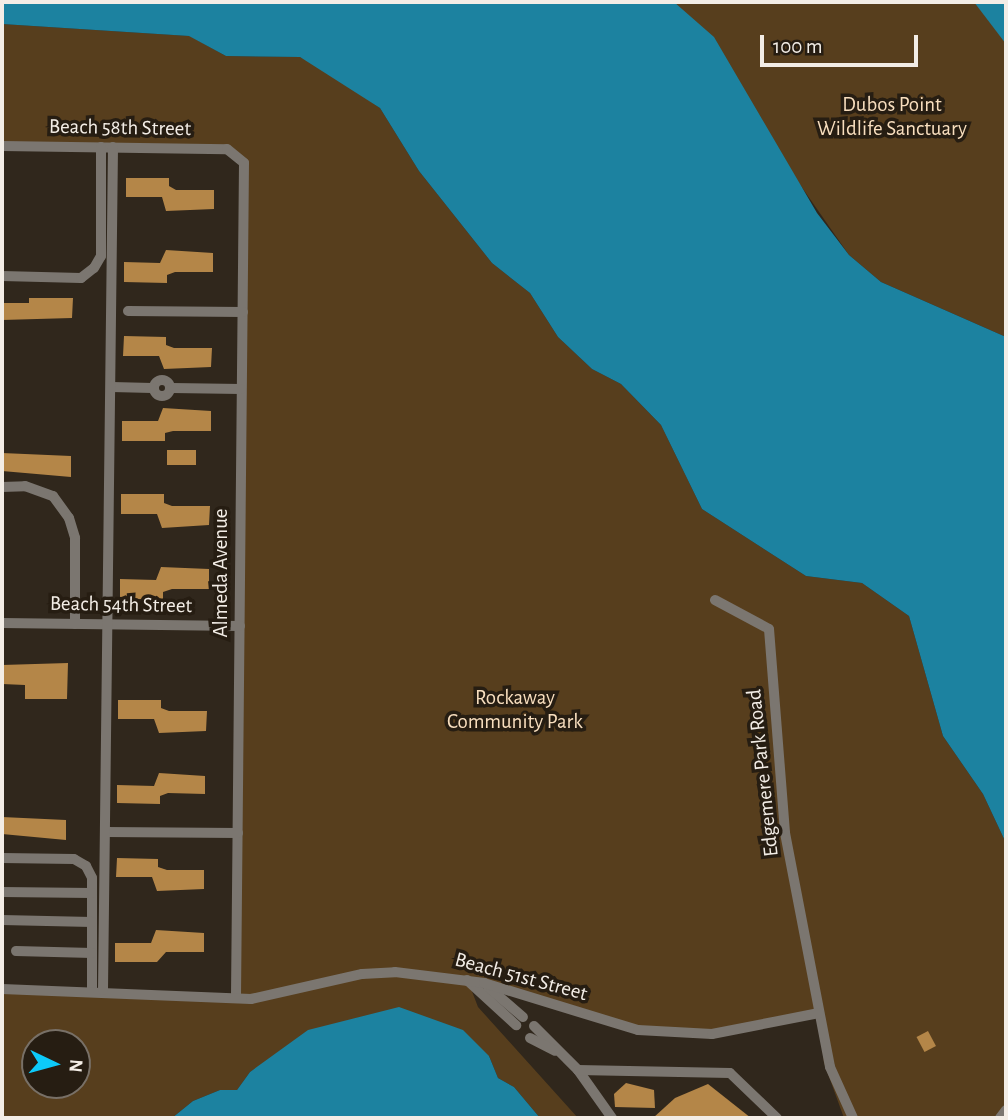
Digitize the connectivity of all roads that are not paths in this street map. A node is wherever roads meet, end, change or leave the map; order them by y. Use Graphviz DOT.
graph roads {
  1 [pos="2,146"];
  2 [pos="107,147"];
  3 [pos="237,152"];
  4 [pos="2,276"];
  5 [pos="128,311"];
  6 [pos="243,312"];
  7 [pos="112,387"];
  8 [pos="241,389"];
  9 [pos="2,487"];
  10 [pos="715,600"];
  11 [pos="2,623"];
  12 [pos="75,624"];
  13 [pos="110,624"];
  14 [pos="240,626"];
  15 [pos="106,832"];
  16 [pos="238,832"];
  17 [pos="2,858"];
  18 [pos="2,892"];
  19 [pos="92,893"];
  20 [pos="2,920"];
  21 [pos="92,922"];
  22 [pos="16,951"];
  23 [pos="92,953"];
  24 [pos="467,980"];
  25 [pos="484,983"];
  26 [pos="2,989"];
  27 [pos="97,990"];
  28 [pos="236,997"];
  29 [pos="819,1013"];
  30 [pos="534,1026"];
  31 [pos="530,1038"];
  32 [pos="558,1052"];
  33 [pos="579,1070"];
  34 [pos="1006,1110"];
  35 [pos="612,1118"];
  36 [pos="777,1118"];
  37 [pos="853,1118"];
  38 [pos="1000,1118"];
  1 -- 2 [label="street, Beach 58th Street"];
  2 -- 3 [label="street, Beach 58th Street"];
  2 -- 4 [label="street"];
  2 -- 7 [label="street"];
  3 -- 6 [label="street, Almeda Avenue"];
  5 -- 6 [label="street"];
  6 -- 8 [label="street, Almeda Avenue"];
  7 -- 8 [label="street"];
  7 -- 13 [label="street"];
  8 -- 14 [label="street, Almeda Avenue"];
  9 -- 12 [label="street"];
  10 -- 29 [label="street, Edgemere Park Road"];
  11 -- 12 [label="street, Beach 54th Street"];
  12 -- 13 [label="street, Beach 54th Street"];
  13 -- 14 [label="street, Beach 54th Street"];
  13 -- 15 [label="street"];
  14 -- 16 [label="street, Almeda Avenue"];
  15 -- 16 [label="street"];
  15 -- 27 [label="street"];
  16 -- 28 [label="street, Almeda Avenue"];
  17 -- 19 [label="street"];
  18 -- 19 [label="street"];
  19 -- 21 [label="street"];
  20 -- 21 [label="street"];
  21 -- 23 [label="street"];
  22 -- 23 [label="street"];
  23 -- 27 [label="street"];
  24 -- 25 [label="street, Beach 51st Street"];
  24 -- 25 [label="street"];
  24 -- 28 [label="street, Beach 51st Street"];
  25 -- 29 [label="street, Beach 51st Street"];
  26 -- 27 [label="street, Beach 51st Street"];
  27 -- 28 [label="street, Beach 51st Street"];
  29 -- 37 [label="street"];
  30 -- 32 [label="street"];
  31 -- 32 [label="street"];
  32 -- 33 [label="street"];
  33 -- 35 [label="street"];
  33 -- 36 [label="street"];
  34 -- 38 [label="street"];
}
